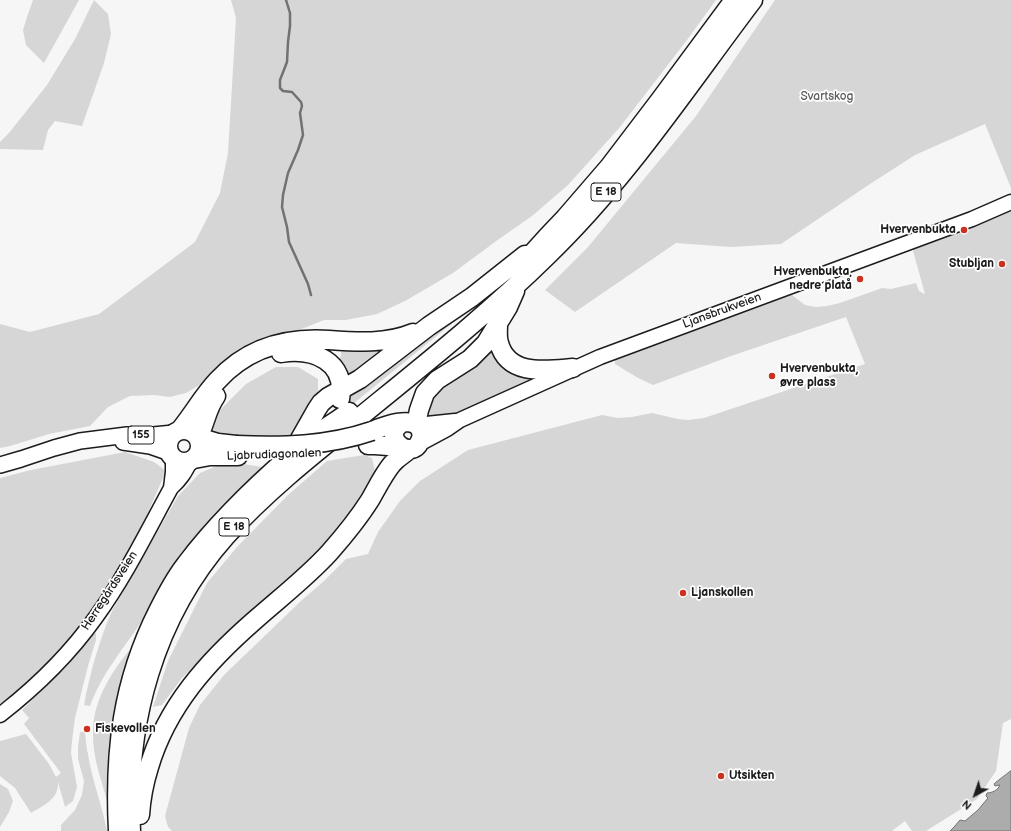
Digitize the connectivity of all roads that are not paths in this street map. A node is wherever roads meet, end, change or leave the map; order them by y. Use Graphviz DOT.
graph roads {
  1 [pos="734,0"];
  2 [pos="753,0"];
  3 [pos="1011,202"];
  4 [pos="546,238"];
  5 [pos="519,283"];
  6 [pos="498,325"];
  7 [pos="429,326"];
  8 [pos="574,368"];
  9 [pos="342,389"];
  10 [pos="460,420"];
  11 [pos="412,424"];
  12 [pos="323,430"];
  13 [pos="177,431"];
  14 [pos="198,437"];
  15 [pos="109,438"];
  16 [pos="370,438"];
  17 [pos="410,447"];
  18 [pos="237,451"];
  19 [pos="171,455"];
  20 [pos="292,455"];
  21 [pos="193,460"];
  22 [pos="0,465"];
  23 [pos="171,488"];
  24 [pos="0,715"];
  25 [pos="118,831"];
  26 [pos="130,831"];
  27 [pos="137,831"];
  1 -- 4 [label="highway, E 18"];
  2 -- 5 [label="highway, E 18"];
  3 -- 8 [label="main road, Ljansbrukveien"];
  4 -- 7 [label="highway, E 18"];
  4 -- 12 [label="highway, E 18"];
  5 -- 6 [label="highway, E 18"];
  5 -- 26 [label="highway, E 18"];
  6 -- 8 [label="highway"];
  6 -- 11 [label="highway, E 18"];
  7 -- 9 [label="highway, E 18"];
  7 -- 13 [label="highway, E 18"];
  8 -- 10 [label="main road, Ljansbrukveien"];
  9 -- 12 [label="highway, E 18"];
  9 -- 14 [label="highway"];
  9 -- 20 [label="highway, E 18"];
  10 -- 11 [label="main road, Ljansbrukveien"];
  10 -- 17 [label="main road, Ljansbrukveien"];
  11 -- 16 [label="highway, Ljabrudiagonalen"];
  11 -- 17 [label="highway, E 18"];
  11 -- 17 [label="highway, E 18"];
  12 -- 20 [label="highway, E 18"];
  13 -- 14 [label="highway"];
  13 -- 15 [label="main road, 155"];
  13 -- 19 [label="highway, E 18"];
  14 -- 18 [label="highway, Ljabrudiagonalen"];
  14 -- 21 [label="highway"];
  15 -- 19 [label="main road, 155"];
  15 -- 22 [label="main road, 155"];
  16 -- 17 [label="highway, Ljabrudiagonalen"];
  16 -- 18 [label="highway, Ljabrudiagonalen"];
  17 -- 27 [label="highway"];
  18 -- 21 [label="highway, Ljabrudiagonalen"];
  19 -- 21 [label="highway"];
  19 -- 23 [label="main road, Herregårdsveien"];
  20 -- 25 [label="highway, E 18"];
  21 -- 23 [label="main road, Herregårdsveien"];
  23 -- 24 [label="main road, Herregårdsveien"];
}
